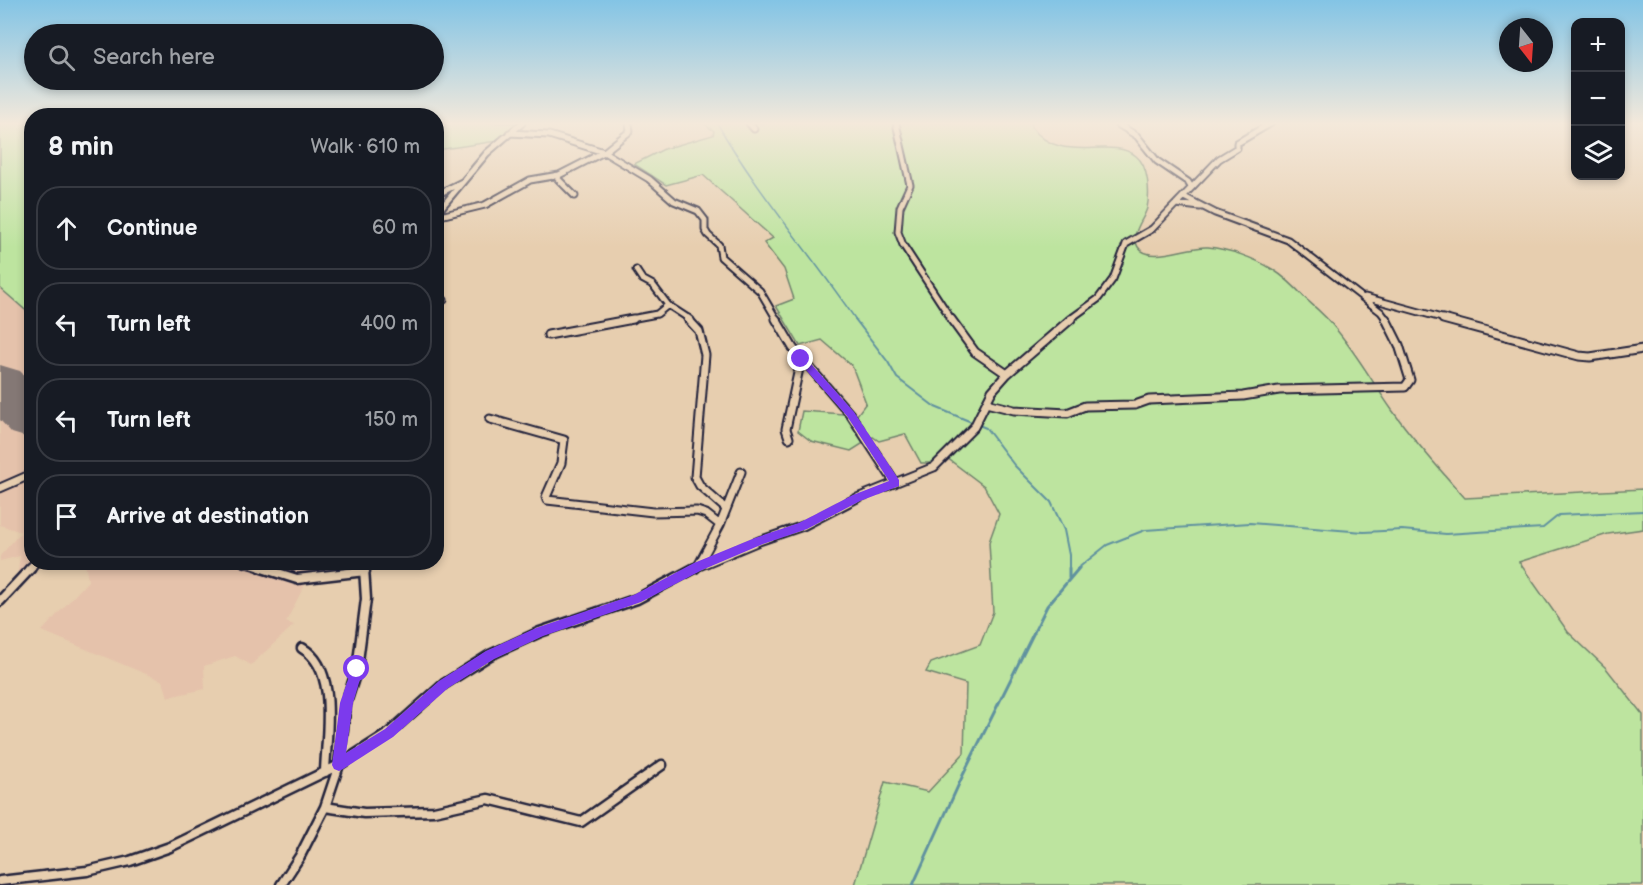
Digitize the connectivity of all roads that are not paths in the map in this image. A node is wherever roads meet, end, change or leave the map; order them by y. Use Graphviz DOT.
graph roads {
  1 [pos="478,164"];
  2 [pos="580,164"];
  3 [pos="622,164"];
  4 [pos="905,164"];
  5 [pos="1162,164"];
  6 [pos="1214,164"];
  7 [pos="559,175"];
  8 [pos="466,179"];
  9 [pos="1191,187"];
  10 [pos="444,191"];
  11 [pos="575,196"];
  12 [pos="1184,197"];
  13 [pos="1176,204"];
  14 [pos="444,206"];
  15 [pos="1202,207"];
  16 [pos="444,214"];
  17 [pos="636,270"];
  18 [pos="1359,296"];
  19 [pos="668,305"];
  20 [pos="548,335"];
  21 [pos="1643,349"];
  22 [pos="801,359"];
  23 [pos="1007,374"];
  24 [pos="986,403"];
  25 [pos="490,420"];
  26 [pos="789,438"];
  27 [pos="741,472"];
  28 [pos="24,478"];
  29 [pos="895,483"];
  30 [pos="0,488"];
  31 [pos="726,509"];
  32 [pos="720,525"];
  33 [pos="698,566"];
  34 [pos="29,570"];
  35 [pos="268,570"];
  36 [pos="344,570"];
  37 [pos="365,570"];
  38 [pos="0,601"];
  39 [pos="302,648"];
  40 [pos="339,765"];
  41 [pos="662,765"];
  42 [pos="325,772"];
  43 [pos="325,807"];
  44 [pos="0,882"];
  45 [pos="281,885"];
  1 -- 8 [label="street"];
  2 -- 7 [label="street"];
  3 -- 22 [label="street"];
  4 -- 23 [label="street"];
  5 -- 9 [label="street"];
  6 -- 9 [label="street"];
  7 -- 11 [label="street"];
  7 -- 16 [label="street"];
  8 -- 10 [label="street"];
  8 -- 14 [label="street"];
  9 -- 12 [label="street"];
  12 -- 13 [label="street"];
  12 -- 15 [label="street"];
  13 -- 15 [label="street"];
  13 -- 23 [label="street"];
  15 -- 18 [label="street"];
  17 -- 19 [label="street"];
  18 -- 21 [label="street"];
  18 -- 24 [label="street"];
  19 -- 20 [label="street"];
  19 -- 31 [label="street"];
  22 -- 26 [label="street"];
  22 -- 29 [label="street"];
  23 -- 24 [label="street"];
  24 -- 29 [label="street"];
  25 -- 32 [label="street"];
  27 -- 31 [label="street"];
  28 -- 30 [label="street"];
  29 -- 33 [label="street"];
  31 -- 32 [label="street"];
  32 -- 33 [label="street"];
  33 -- 40 [label="street"];
  34 -- 38 [label="street"];
  35 -- 36 [label="street"];
  37 -- 40 [label="street"];
  39 -- 42 [label="street"];
  40 -- 42 [label="street"];
  40 -- 43 [label="street"];
  41 -- 43 [label="street"];
  42 -- 44 [label="street"];
  43 -- 45 [label="street"];
}
